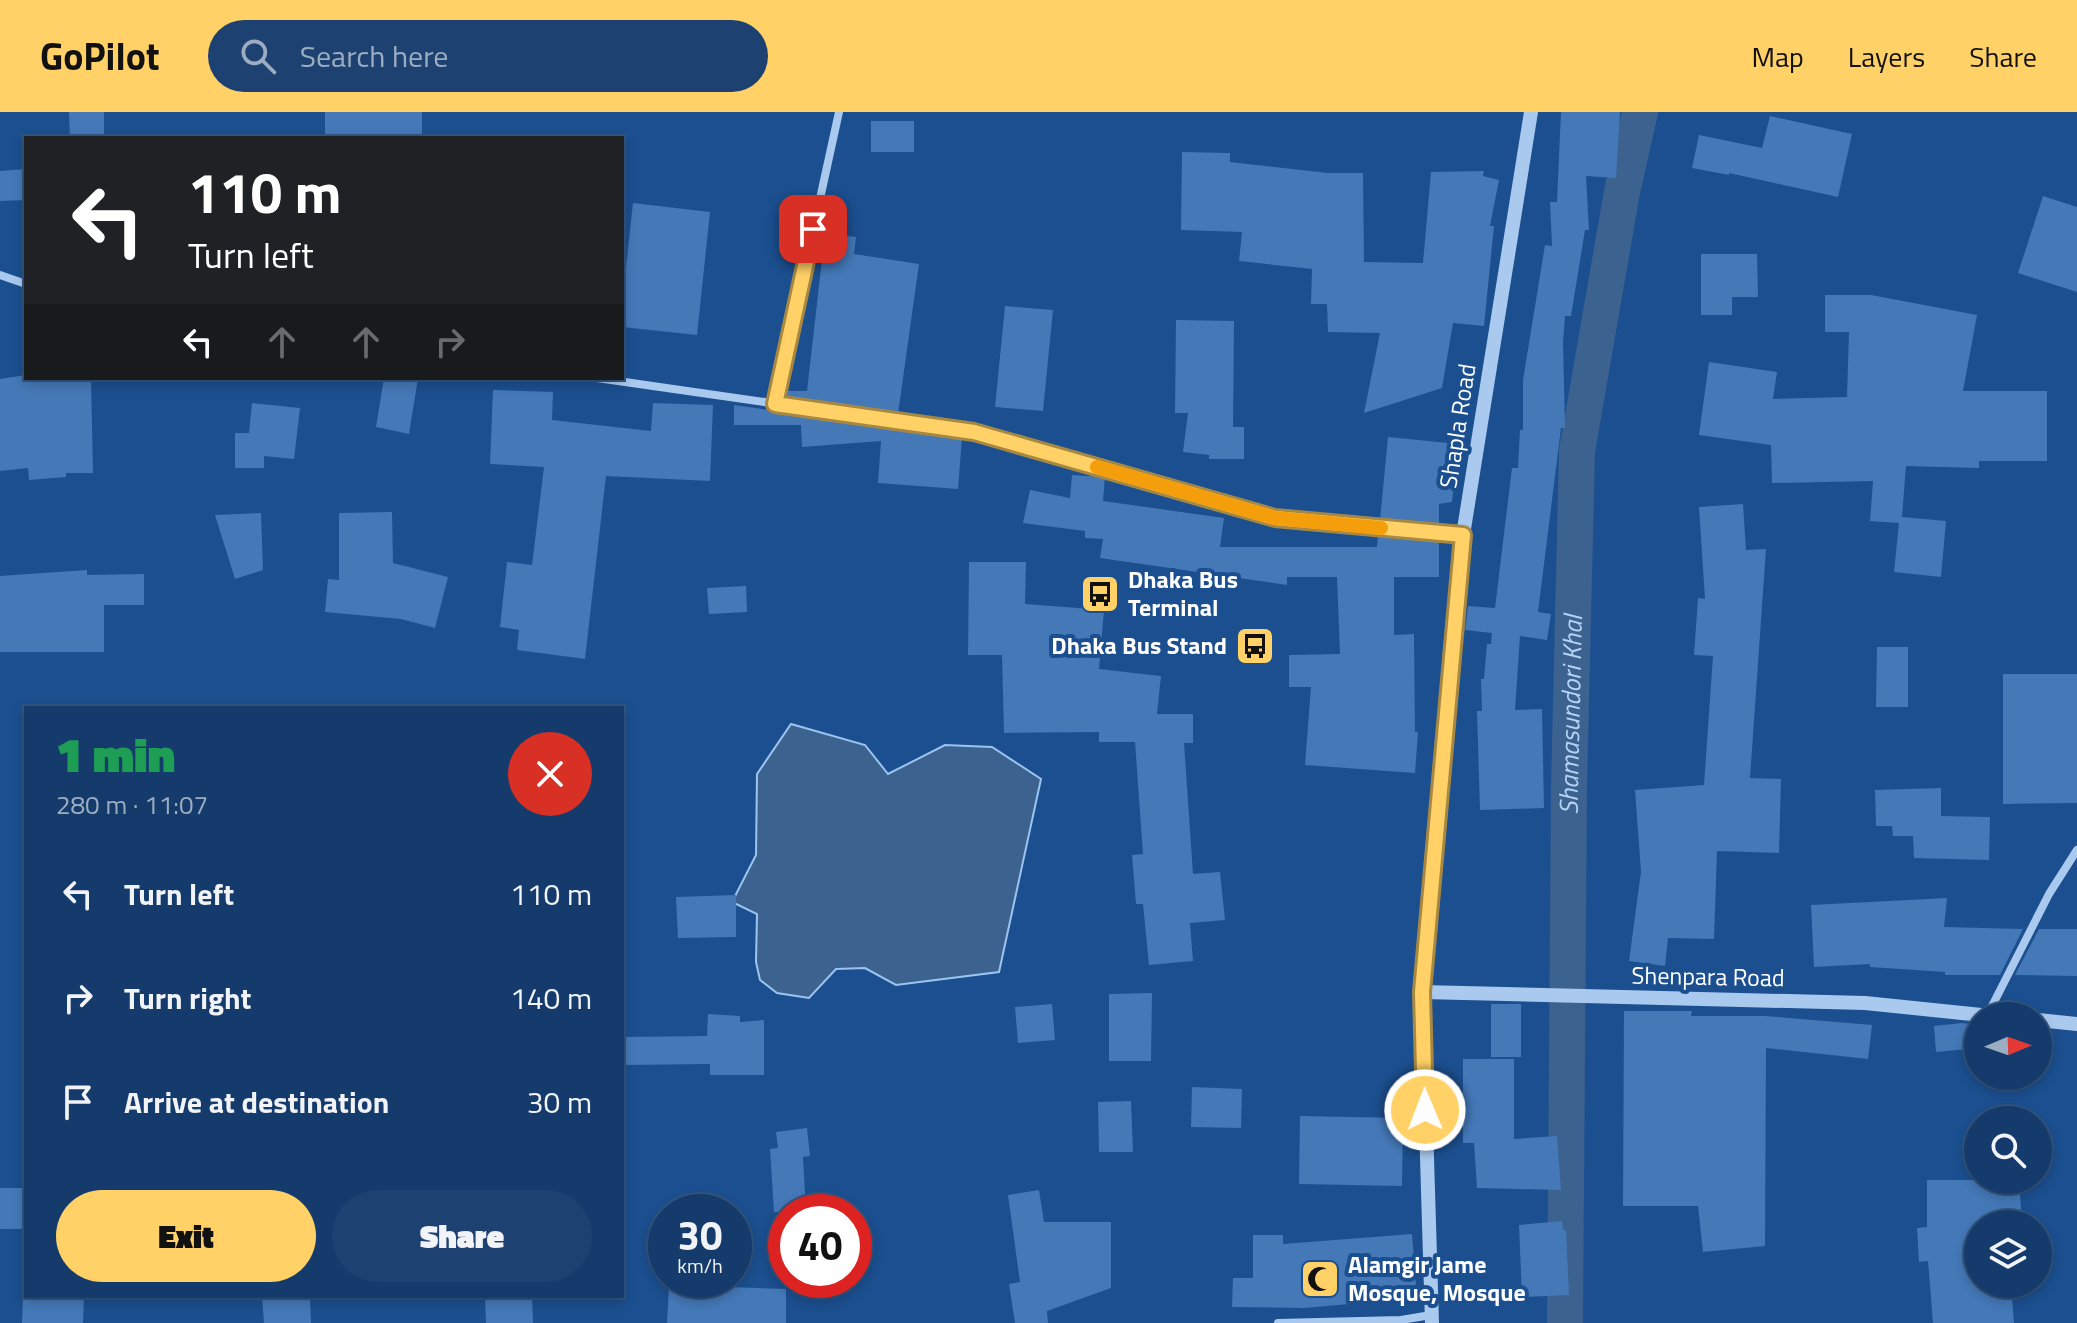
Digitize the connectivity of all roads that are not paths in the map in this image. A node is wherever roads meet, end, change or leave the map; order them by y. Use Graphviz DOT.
graph roads {
  1 [pos="839,112"];
  2 [pos="1531,112"];
  3 [pos="0,275"];
  4 [pos="24,283"];
  5 [pos="611,380"];
  6 [pos="775,404"];
  7 [pos="1463,535"];
  8 [pos="2077,850"];
  9 [pos="1422,992"];
  10 [pos="1996,1002"];
  11 [pos="1964,1013"];
  12 [pos="2052,1021"];
  13 [pos="2077,1024"];
  14 [pos="1432,1319"];
  15 [pos="1278,1323"];
  1 -- 6 [label="street"];
  2 -- 7 [label="street, Shapla Road"];
  3 -- 4 [label="street"];
  5 -- 6 [label="street"];
  6 -- 7 [label="street"];
  7 -- 9 [label="street, Shapla Road"];
  8 -- 10 [label="street"];
  9 -- 11 [label="street, Shenpara Road"];
  9 -- 14 [label="street, Shapla Road"];
  12 -- 13 [label="street"];
  14 -- 15 [label="street"];
}
